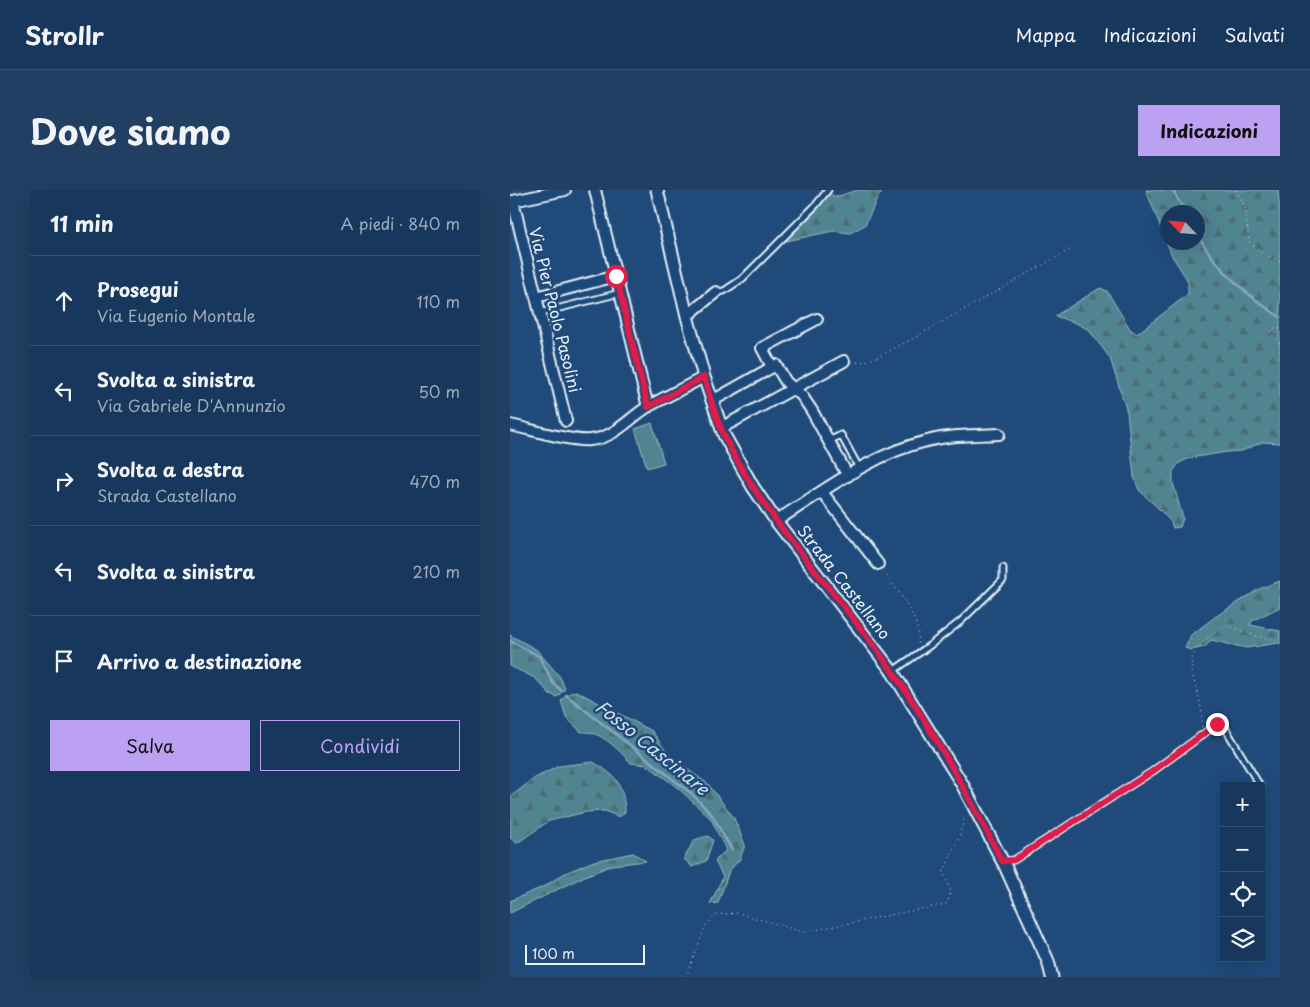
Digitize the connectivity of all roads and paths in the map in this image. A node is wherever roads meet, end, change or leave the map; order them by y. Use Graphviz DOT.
graph roads {
  1 [pos="565,190"];
  2 [pos="595,190"];
  3 [pos="657,190"];
  4 [pos="828,190"];
  5 [pos="1236,190"];
  6 [pos="1071,249"];
  7 [pos="1280,262"];
  8 [pos="616,276"];
  9 [pos="716,292"];
  10 [pos="620,293"];
  11 [pos="536,296"];
  12 [pos="540,313"];
  13 [pos="687,316"];
  14 [pos="817,319"];
  15 [pos="1280,329"];
  16 [pos="1280,344"];
  17 [pos="844,361"];
  18 [pos="772,367"];
  19 [pos="704,377"];
  20 [pos="794,389"];
  21 [pos="712,401"];
  22 [pos="648,407"];
  23 [pos="566,421"];
  24 [pos="510,425"];
  25 [pos="721,428"];
  26 [pos="999,434"];
  27 [pos="829,442"];
  28 [pos="860,469"];
  29 [pos="848,476"];
  30 [pos="822,492"];
  31 [pos="776,521"];
  32 [pos="878,564"];
  33 [pos="1003,568"];
  34 [pos="1280,641"];
  35 [pos="915,656"];
  36 [pos="892,671"];
  37 [pos="1199,737"];
  38 [pos="1258,782"];
  39 [pos="964,819"];
  40 [pos="1002,861"];
  41 [pos="686,977"];
  42 [pos="1052,977"];
  1 -- 11 [label="street, Via Pier Paolo Pasolini"];
  2 -- 8 [label="street"];
  3 -- 13 [label="street, Strada Castellano"];
  4 -- 9 [label="lane"];
  5 -- 7 [label="path"];
  6 -- 17 [label="path"];
  8 -- 10 [label="street"];
  8 -- 11 [label="street"];
  9 -- 13 [label="street"];
  10 -- 12 [label="lane"];
  10 -- 22 [label="street"];
  11 -- 12 [label="street, Via Pier Paolo Pasolini"];
  12 -- 23 [label="street, Via Pier Paolo Pasolini"];
  13 -- 19 [label="street, Strada Castellano"];
  14 -- 18 [label="street"];
  15 -- 16 [label="path"];
  17 -- 20 [label="street"];
  18 -- 20 [label="street"];
  18 -- 21 [label="street"];
  19 -- 21 [label="street, Strada Castellano"];
  19 -- 22 [label="street"];
  20 -- 25 [label="street"];
  20 -- 27 [label="street"];
  21 -- 25 [label="street, Strada Castellano"];
  22 -- 24 [label="street"];
  25 -- 31 [label="street, Strada Castellano"];
  26 -- 28 [label="street"];
  27 -- 28 [label="lane"];
  27 -- 29 [label="street"];
  28 -- 29 [label="street"];
  29 -- 30 [label="street"];
  30 -- 31 [label="street"];
  30 -- 32 [label="street"];
  31 -- 36 [label="street, Strada Castellano"];
  32 -- 35 [label="path"];
  33 -- 35 [label="lane"];
  34 -- 37 [label="path"];
  35 -- 36 [label="lane"];
  36 -- 40 [label="street, Strada Castellano"];
  37 -- 38 [label="lane"];
  37 -- 40 [label="lane"];
  39 -- 41 [label="path"];
  40 -- 42 [label="street, Strada Castellano"];
}
